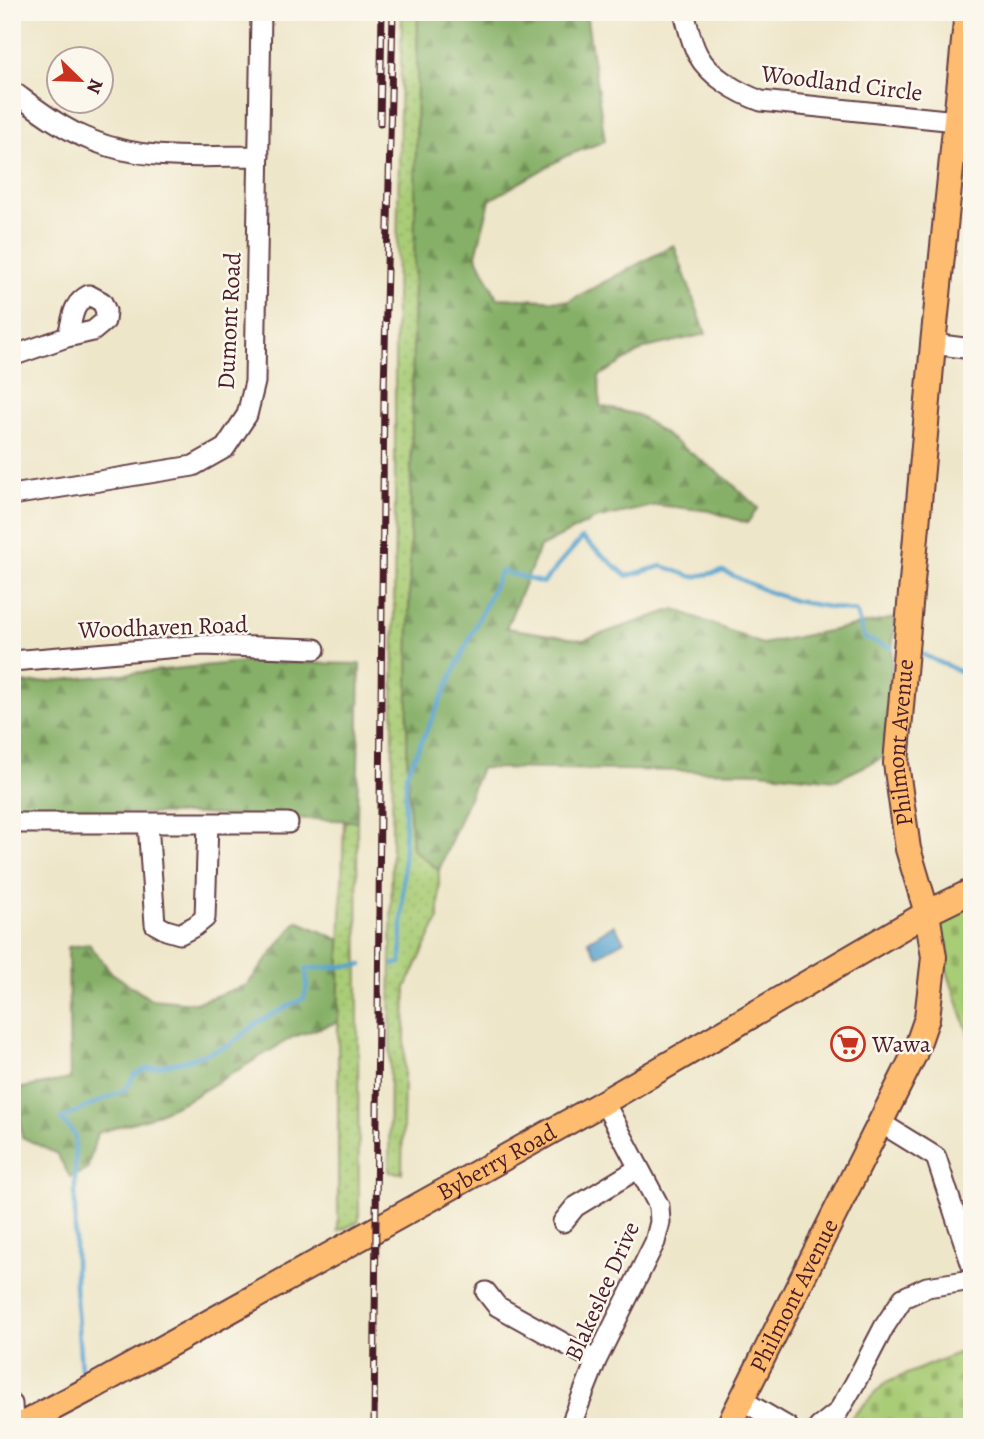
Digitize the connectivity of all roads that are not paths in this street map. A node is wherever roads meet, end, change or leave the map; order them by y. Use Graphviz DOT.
graph roads {
  1 [pos="261,12"];
  2 [pos="967,12"];
  3 [pos="687,13"];
  4 [pos="12,91"];
  5 [pos="956,121"];
  6 [pos="258,156"];
  7 [pos="67,337"];
  8 [pos="933,344"];
  9 [pos="972,349"];
  10 [pos="12,356"];
  11 [pos="12,495"];
  12 [pos="315,649"];
  13 [pos="12,660"];
  14 [pos="12,823"];
  15 [pos="148,823"];
  16 [pos="208,823"];
  17 [pos="288,823"];
  18 [pos="972,891"];
  19 [pos="927,913"];
  20 [pos="604,1102"];
  21 [pos="881,1123"];
  22 [pos="639,1168"];
  23 [pos="563,1222"];
  24 [pos="972,1266"];
  25 [pos="972,1280"];
  26 [pos="486,1292"];
  27 [pos="596,1361"];
  28 [pos="740,1399"];
  29 [pos="12,1404"];
  30 [pos="15,1427"];
  31 [pos="570,1427"];
  32 [pos="728,1427"];
  33 [pos="788,1427"];
  34 [pos="819,1427"];
  1 -- 6 [label="street, Dumont Road"];
  2 -- 5 [label="main road, Philmont Avenue"];
  3 -- 5 [label="street, Woodland Circle"];
  4 -- 6 [label="street"];
  5 -- 8 [label="main road, Philmont Avenue"];
  6 -- 11 [label="street, Dumont Road"];
  7 -- 10 [label="street"];
  8 -- 9 [label="street"];
  8 -- 19 [label="main road, Philmont Avenue"];
  12 -- 13 [label="street, Woodhaven Road"];
  14 -- 15 [label="street"];
  15 -- 16 [label="street"];
  15 -- 16 [label="street"];
  16 -- 17 [label="street"];
  18 -- 19 [label="main road, Byberry Road"];
  19 -- 20 [label="main road, Byberry Road"];
  19 -- 21 [label="main road, Philmont Avenue"];
  20 -- 22 [label="street, Blakeslee Drive"];
  20 -- 30 [label="main road, Byberry Road"];
  21 -- 24 [label="street"];
  21 -- 28 [label="main road, Philmont Avenue"];
  22 -- 23 [label="street"];
  22 -- 27 [label="street, Blakeslee Drive"];
  25 -- 34 [label="street"];
  26 -- 27 [label="street"];
  27 -- 31 [label="street, Blakeslee Drive"];
  28 -- 32 [label="main road, Philmont Avenue"];
  28 -- 33 [label="street"];
  29 -- 30 [label="street"];
}
